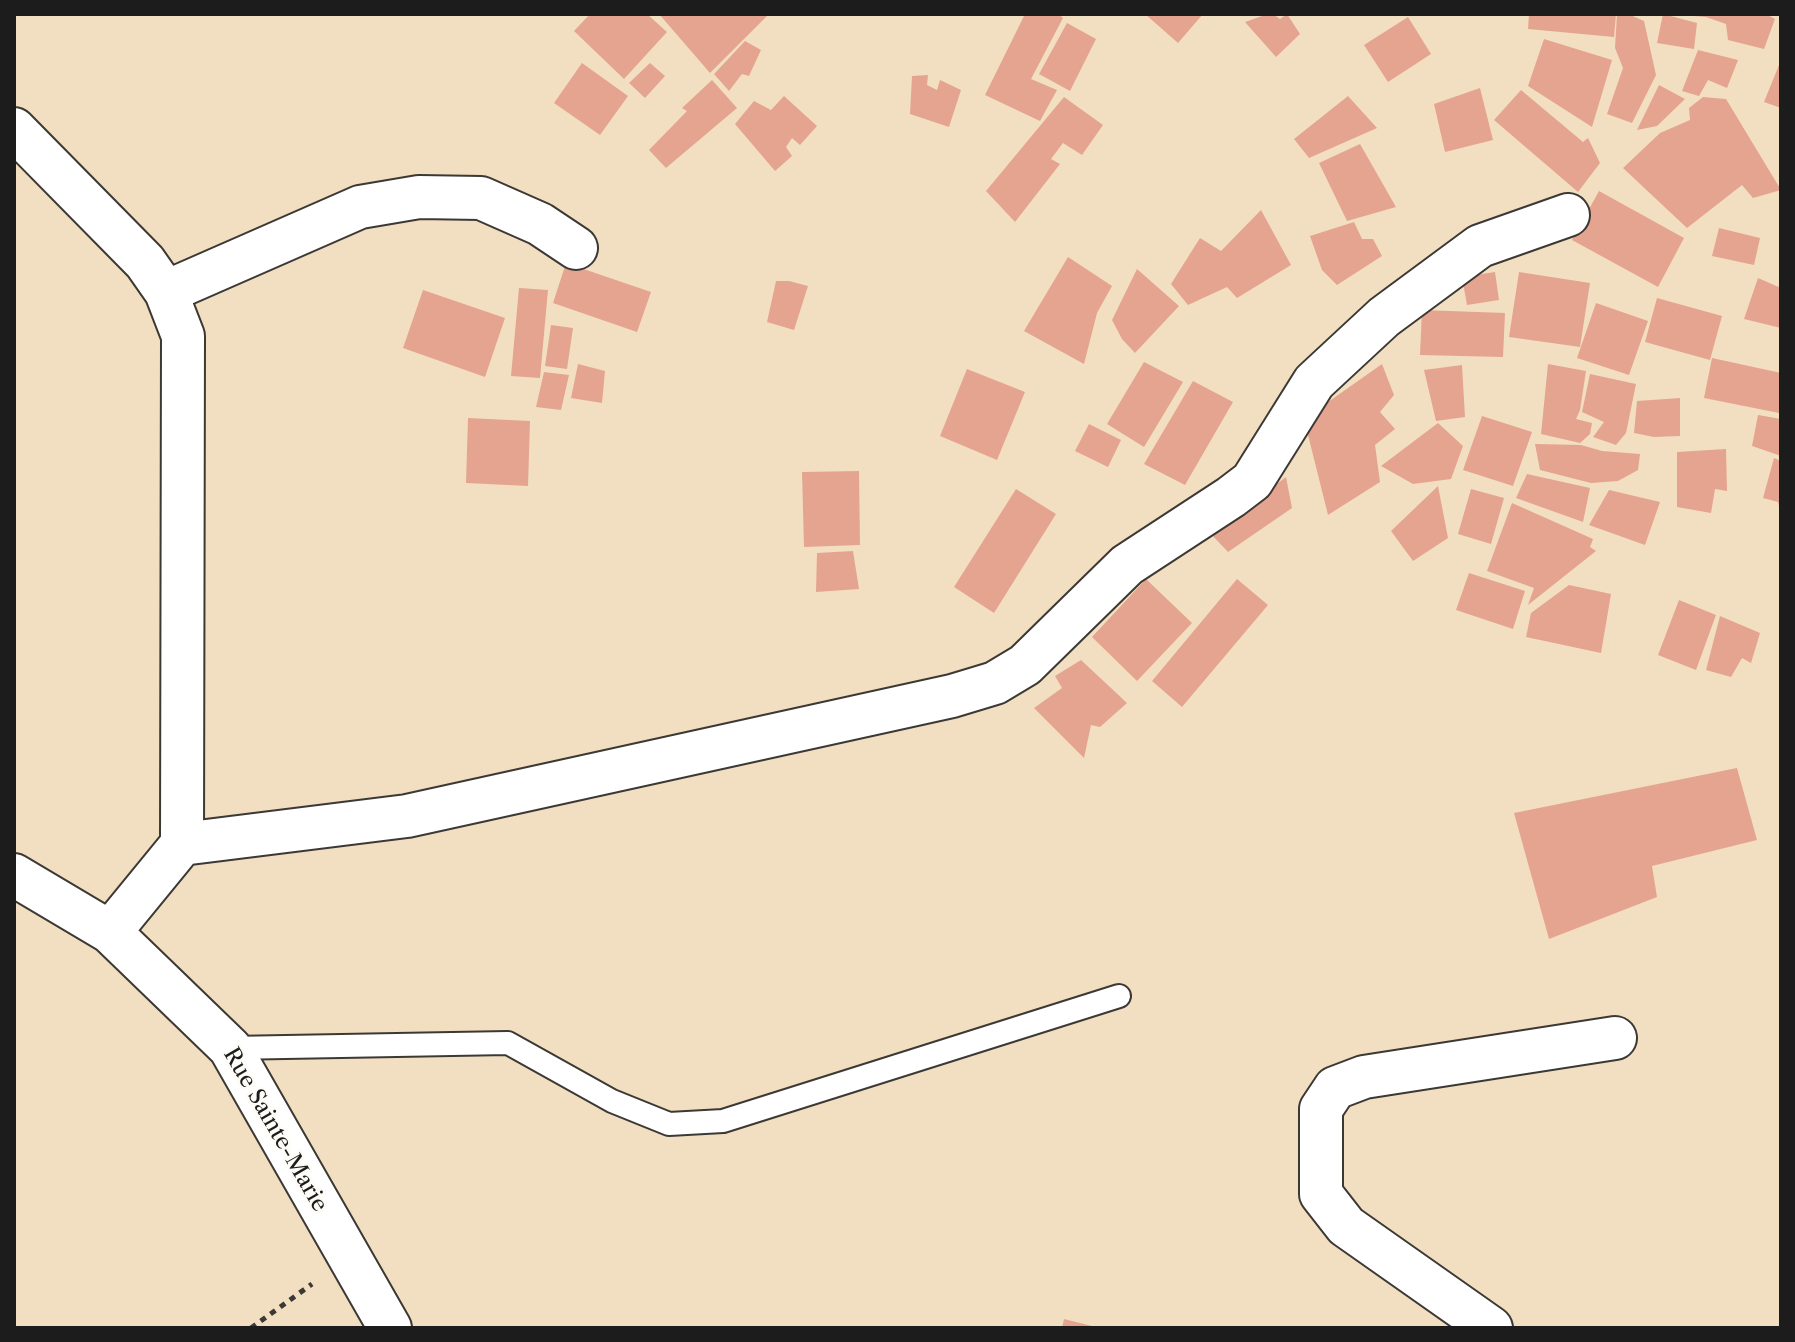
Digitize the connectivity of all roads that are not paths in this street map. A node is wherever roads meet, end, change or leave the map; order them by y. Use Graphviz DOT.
graph roads {
  1 [pos="14,129"];
  2 [pos="1568,215"];
  3 [pos="576,248"];
  4 [pos="166,292"];
  5 [pos="182,844"];
  6 [pos="14,875"];
  7 [pos="110,932"];
  8 [pos="1119,996"];
  9 [pos="1615,1038"];
  10 [pos="230,1048"];
  11 [pos="390,1328"];
  12 [pos="1491,1328"];
  1 -- 4 [label="street"];
  2 -- 5 [label="street"];
  3 -- 4 [label="street"];
  4 -- 5 [label="street"];
  5 -- 7 [label="street"];
  6 -- 7 [label="street, Rue Sainte-Marie"];
  7 -- 10 [label="street, Rue Sainte-Marie"];
  8 -- 10 [label="lane"];
  9 -- 12 [label="street"];
  10 -- 11 [label="street, Rue Sainte-Marie"];
}
